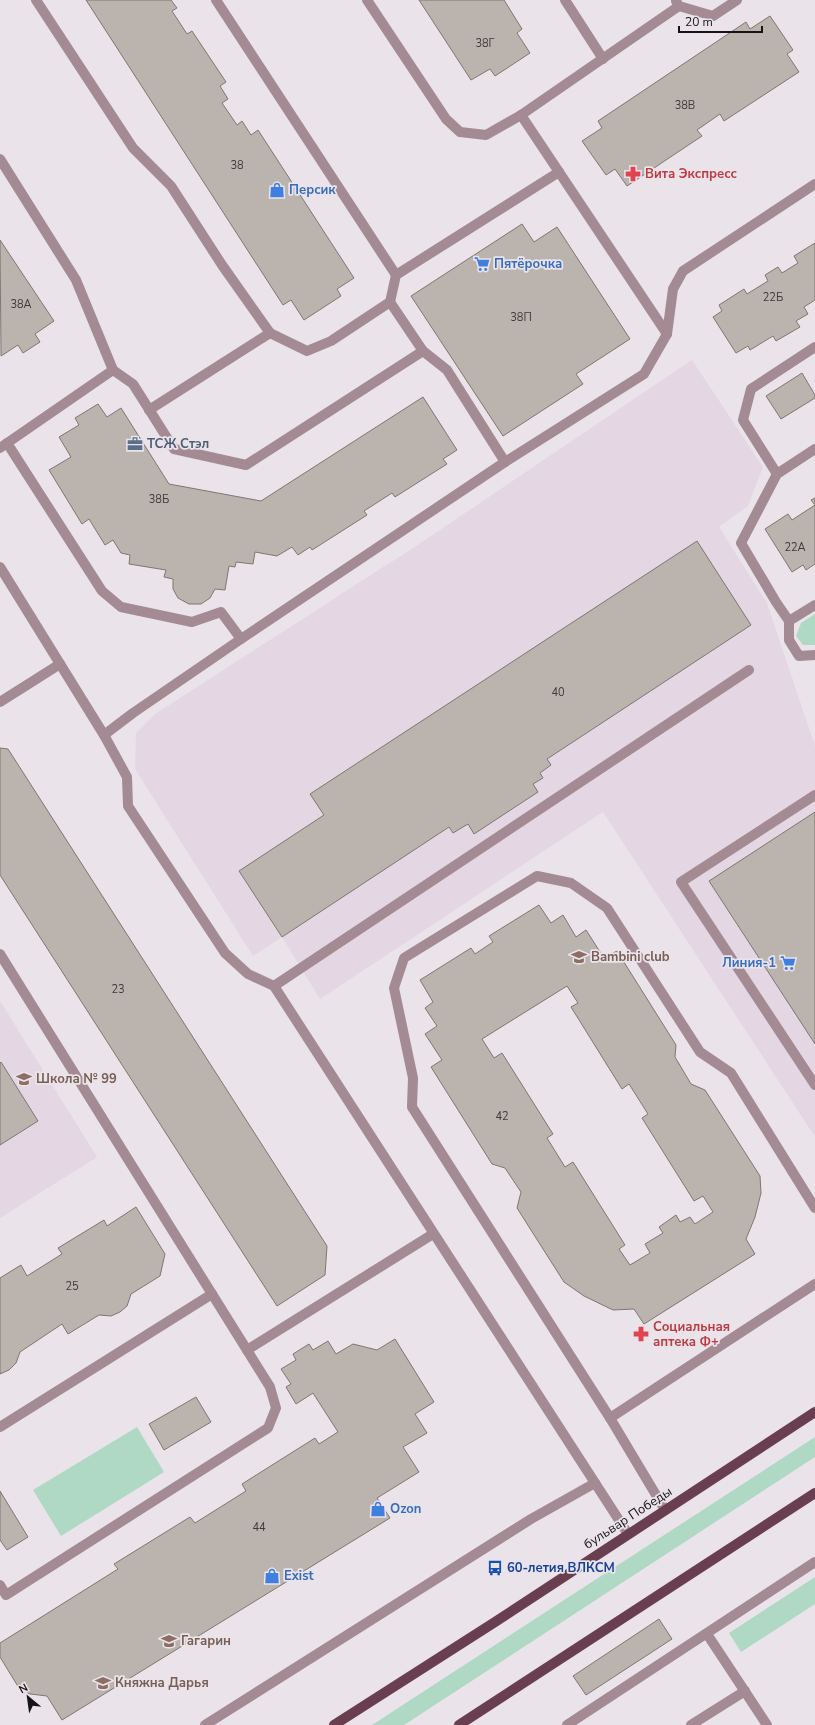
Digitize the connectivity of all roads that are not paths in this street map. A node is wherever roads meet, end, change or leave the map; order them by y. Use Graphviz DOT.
graph roads {
  1 [pos="36,0"];
  2 [pos="216,0"];
  3 [pos="367,0"];
  4 [pos="566,0"];
  5 [pos="737,0"];
  6 [pos="677,3"];
  7 [pos="603,59"];
  8 [pos="522,115"];
  9 [pos="0,159"];
  10 [pos="559,172"];
  11 [pos="815,184"];
  12 [pos="396,275"];
  13 [pos="390,302"];
  14 [pos="270,333"];
  15 [pos="667,334"];
  16 [pos="815,348"];
  17 [pos="423,351"];
  18 [pos="113,370"];
  19 [pos="149,410"];
  20 [pos="3,446"];
  21 [pos="815,449"];
  22 [pos="505,462"];
  23 [pos="777,474"];
  24 [pos="0,567"];
  25 [pos="815,605"];
  26 [pos="789,620"];
  27 [pos="241,639"];
  28 [pos="815,656"];
  29 [pos="60,664"];
  30 [pos="750,670"];
  31 [pos="0,702"];
  32 [pos="104,735"];
  33 [pos="815,795"];
  34 [pos="0,954"];
  35 [pos="274,986"];
  36 [pos="815,1086"];
  37 [pos="815,1208"];
  38 [pos="433,1234"];
  39 [pos="815,1284"];
  40 [pos="212,1294"];
  41 [pos="247,1350"];
  42 [pos="815,1412"];
  43 [pos="610,1418"];
  44 [pos="0,1427"];
  45 [pos="595,1483"];
  46 [pos="815,1493"];
  47 [pos="665,1510"];
  48 [pos="628,1534"];
  49 [pos="815,1562"];
  50 [pos="0,1585"];
  51 [pos="707,1634"];
  52 [pos="745,1691"];
  53 [pos="205,1725"];
  54 [pos="334,1725"];
  55 [pos="459,1725"];
  56 [pos="567,1725"];
  57 [pos="691,1725"];
  58 [pos="767,1725"];
  1 -- 14 [label="street"];
  2 -- 12 [label="street"];
  3 -- 8 [label="street"];
  4 -- 7 [label="street"];
  5 -- 6 [label="street"];
  6 -- 7 [label="street"];
  7 -- 8 [label="street"];
  8 -- 10 [label="street"];
  9 -- 18 [label="street"];
  10 -- 12 [label="street"];
  10 -- 15 [label="street"];
  11 -- 15 [label="street"];
  12 -- 13 [label="street"];
  13 -- 14 [label="street"];
  13 -- 17 [label="street"];
  14 -- 19 [label="street"];
  15 -- 22 [label="street"];
  16 -- 23 [label="street"];
  17 -- 19 [label="street"];
  17 -- 22 [label="street"];
  18 -- 19 [label="street"];
  18 -- 20 [label="street"];
  20 -- 27 [label="street"];
  21 -- 23 [label="street"];
  22 -- 27 [label="street"];
  23 -- 26 [label="street"];
  24 -- 29 [label="street"];
  25 -- 26 [label="street"];
  26 -- 28 [label="street"];
  27 -- 32 [label="street"];
  29 -- 31 [label="street"];
  29 -- 32 [label="street"];
  30 -- 35 [label="street"];
  32 -- 35 [label="street"];
  33 -- 36 [label="street"];
  34 -- 40 [label="street"];
  35 -- 38 [label="street"];
  37 -- 43 [label="street"];
  38 -- 41 [label="street"];
  38 -- 45 [label="street"];
  39 -- 43 [label="street"];
  40 -- 41 [label="street"];
  40 -- 44 [label="street"];
  41 -- 50 [label="street"];
  42 -- 47 [label="main road, бульвар Победы"];
  43 -- 47 [label="street"];
  45 -- 48 [label="street"];
  45 -- 53 [label="street"];
  46 -- 55 [label="main road"];
  47 -- 48 [label="main road, бульвар Победы"];
  48 -- 54 [label="main road, бульвар Победы"];
  49 -- 51 [label="street"];
  51 -- 52 [label="street"];
  51 -- 56 [label="street"];
  52 -- 57 [label="street"];
  52 -- 58 [label="street"];
}
